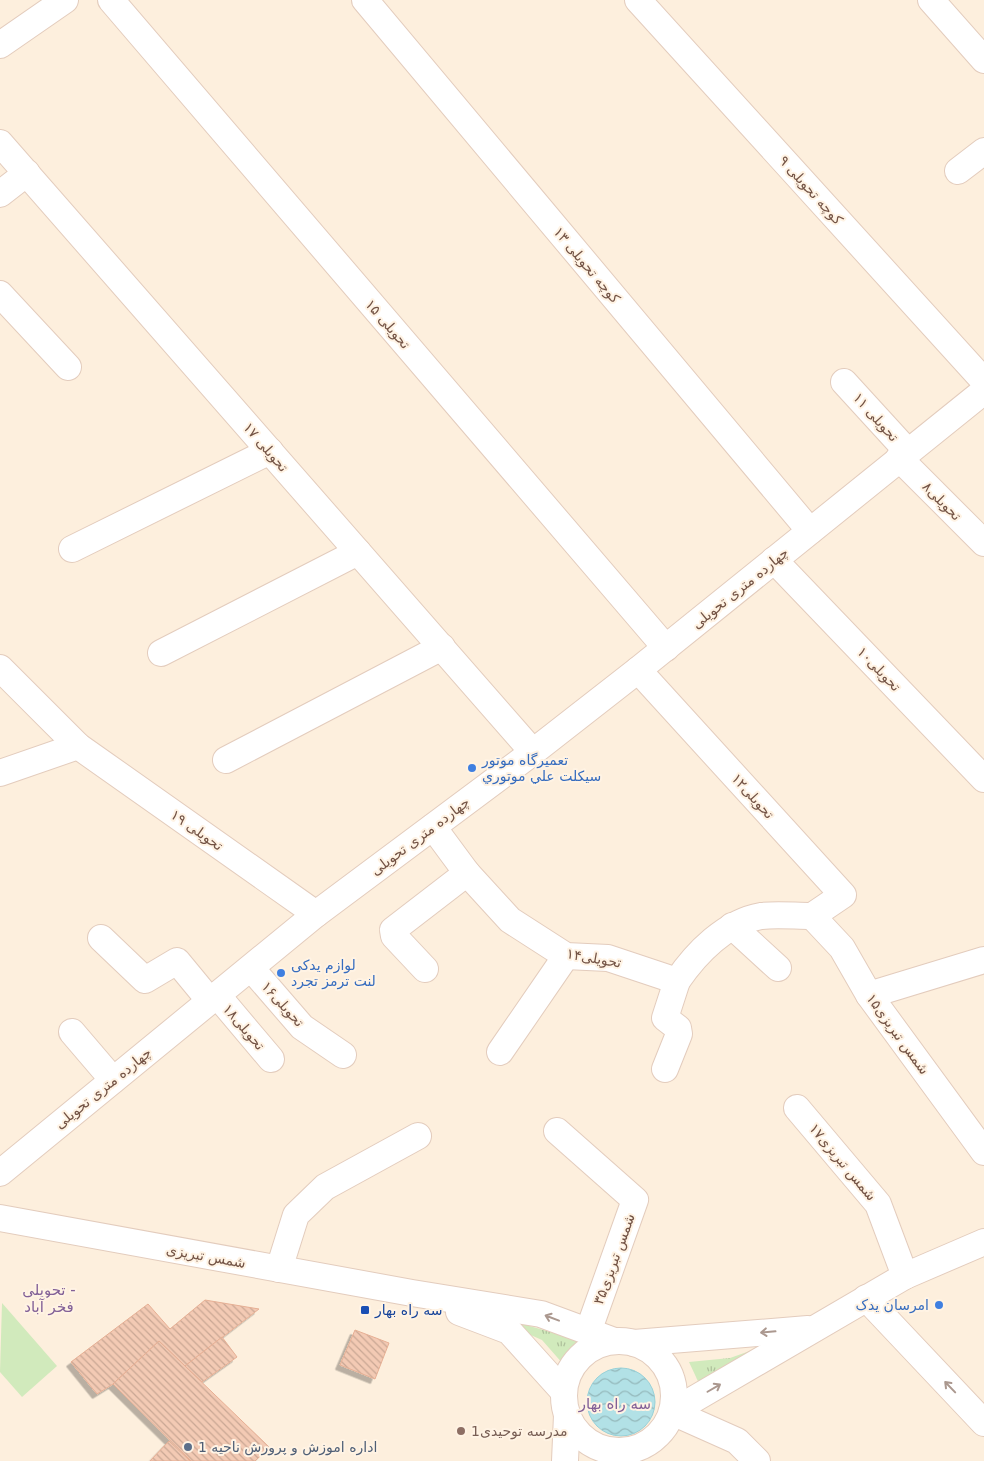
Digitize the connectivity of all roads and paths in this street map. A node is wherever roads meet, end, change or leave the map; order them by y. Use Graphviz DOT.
graph roads {
  1 [pos="65,0"];
  2 [pos="111,0"];
  3 [pos="364,0"];
  4 [pos="638,0"];
  5 [pos="931,0"];
  6 [pos="0,45"];
  7 [pos="984,60"];
  8 [pos="0,143"];
  9 [pos="984,151"];
  10 [pos="958,171"];
  11 [pos="27,173"];
  12 [pos="0,194"];
  13 [pos="0,294"];
  14 [pos="68,367"];
  15 [pos="984,381"];
  16 [pos="844,382"];
  17 [pos="984,391"];
  18 [pos="270,451"];
  19 [pos="903,455"];
  20 [pos="810,531"];
  21 [pos="984,543"];
  22 [pos="72,549"];
  23 [pos="358,552"];
  24 [pos="774,560"];
  25 [pos="442,648"];
  26 [pos="666,648"];
  27 [pos="160,653"];
  28 [pos="0,668"];
  29 [pos="638,670"];
  30 [pos="78,746"];
  31 [pos="533,752"];
  32 [pos="226,760"];
  33 [pos="0,773"];
  34 [pos="984,779"];
  35 [pos="432,826"];
  36 [pos="467,873"];
  37 [pos="316,914"];
  38 [pos="812,916"];
  39 [pos="732,926"];
  40 [pos="101,938"];
  41 [pos="566,956"];
  42 [pos="984,960"];
  43 [pos="251,968"];
  44 [pos="778,968"];
  45 [pos="425,969"];
  46 [pos="677,981"];
  47 [pos="869,995"];
  48 [pos="213,998"];
  49 [pos="72,1032"];
  50 [pos="500,1052"];
  51 [pos="343,1055"];
  52 [pos="271,1059"];
  53 [pos="665,1069"];
  54 [pos="113,1080"];
  55 [pos="797,1108"];
  56 [pos="557,1131"];
  57 [pos="418,1136"];
  58 [pos="984,1152"];
  59 [pos="0,1173"];
  60 [pos="0,1218"];
  61 [pos="984,1242"];
  62 [pos="279,1268"];
  63 [pos="905,1276"];
  64 [pos="412,1293"];
  65 [pos="866,1298"];
  66 [pos="816,1328"];
  67 [pos="588,1332"];
  68 [pos="624,1342"];
  69 [pos="565,1404"];
  70 [pos="672,1412"];
  71 [pos="984,1423"];
  72 [pos="734,1451"];
  73 [pos="632,1455"];
  74 [pos="565,1461"];
  75 [pos="757,1461"];
  1 -- 6 [label="street"];
  2 -- 26 [label="street, تحویلی ۱۵"];
  3 -- 20 [label="street, کوچه تحویلی ۱۳"];
  4 -- 15 [label="street, کوچه تحویلی ۹"];
  5 -- 7 [label="street"];
  8 -- 11 [label="street, تحویلی ۱۷"];
  9 -- 10 [label="street"];
  11 -- 12 [label="street"];
  11 -- 18 [label="street, تحویلی ۱۷"];
  13 -- 14 [label="street"];
  16 -- 19 [label="street, ۱۱ تحویلی"];
  17 -- 19 [label="street, چهارده متری تحویلی"];
  18 -- 22 [label="street"];
  18 -- 23 [label="street, تحویلی ۱۷"];
  19 -- 20 [label="street, چهارده متری تحویلی"];
  19 -- 21 [label="street, تحویلی۸"];
  20 -- 24 [label="street, چهارده متری تحویلی"];
  23 -- 25 [label="street, تحویلی ۱۷"];
  23 -- 27 [label="street"];
  24 -- 26 [label="street, چهارده متری تحویلی"];
  24 -- 34 [label="street, تحویلی۱۰"];
  25 -- 31 [label="street, تحویلی ۱۷"];
  25 -- 32 [label="street"];
  26 -- 29 [label="street, چهارده متری تحویلی"];
  28 -- 30 [label="street, تحویلی ۱۹"];
  29 -- 31 [label="street, چهارده متری تحویلی"];
  29 -- 38 [label="street, تحویلی۱۲"];
  30 -- 33 [label="street"];
  30 -- 37 [label="street, تحویلی ۱۹"];
  31 -- 35 [label="street, چهارده متری تحویلی"];
  35 -- 36 [label="street, تحویلی۱۴"];
  35 -- 37 [label="street, چهارده متری تحویلی"];
  36 -- 41 [label="street, تحویلی۱۴"];
  36 -- 45 [label="street"];
  37 -- 43 [label="street, چهارده متری تحویلی"];
  38 -- 39 [label="street"];
  38 -- 47 [label="street, شمس تبریزی۱۵"];
  39 -- 44 [label="street"];
  39 -- 46 [label="street"];
  40 -- 48 [label="street, تحویلی۱۸"];
  41 -- 46 [label="street, تحویلی۱۴"];
  41 -- 50 [label="street"];
  42 -- 47 [label="street"];
  43 -- 48 [label="street, چهارده متری تحویلی"];
  43 -- 51 [label="street, تحویلی۱۶"];
  46 -- 53 [label="street"];
  47 -- 58 [label="street, شمس تبریزی۱۵"];
  48 -- 52 [label="street, تحویلی۱۸"];
  48 -- 54 [label="street, چهارده متری تحویلی"];
  49 -- 54 [label="street"];
  54 -- 59 [label="street, چهارده متری تحویلی"];
  55 -- 63 [label="street, شمس تبریزی۱۷"];
  56 -- 67 [label="street, ۳۵شمس تبریزی"];
  57 -- 62 [label="street"];
  60 -- 62 [label="street, شمس تبریزی"];
  61 -- 63 [label="street"];
  62 -- 64 [label="street, شمس تبریزی"];
  63 -- 65 [label="street"];
  67 -- 64 [label="street, شمس تبریزی, one-way"];
  64 -- 69 [label="street, شمس تبریزی"];
  65 -- 66 [label="street"];
  71 -- 65 [label="street, one-way"];
  66 -- 68 [label="street, one-way"];
  70 -- 66 [label="street, one-way"];
  67 -- 68 [label="street, شمس تبریزی"];
  68 -- 69 [label="street"];
  68 -- 70 [label="street"];
  69 -- 73 [label="street"];
  69 -- 74 [label="street"];
  70 -- 72 [label="street"];
  70 -- 73 [label="street"];
  72 -- 75 [label="street"];
}
